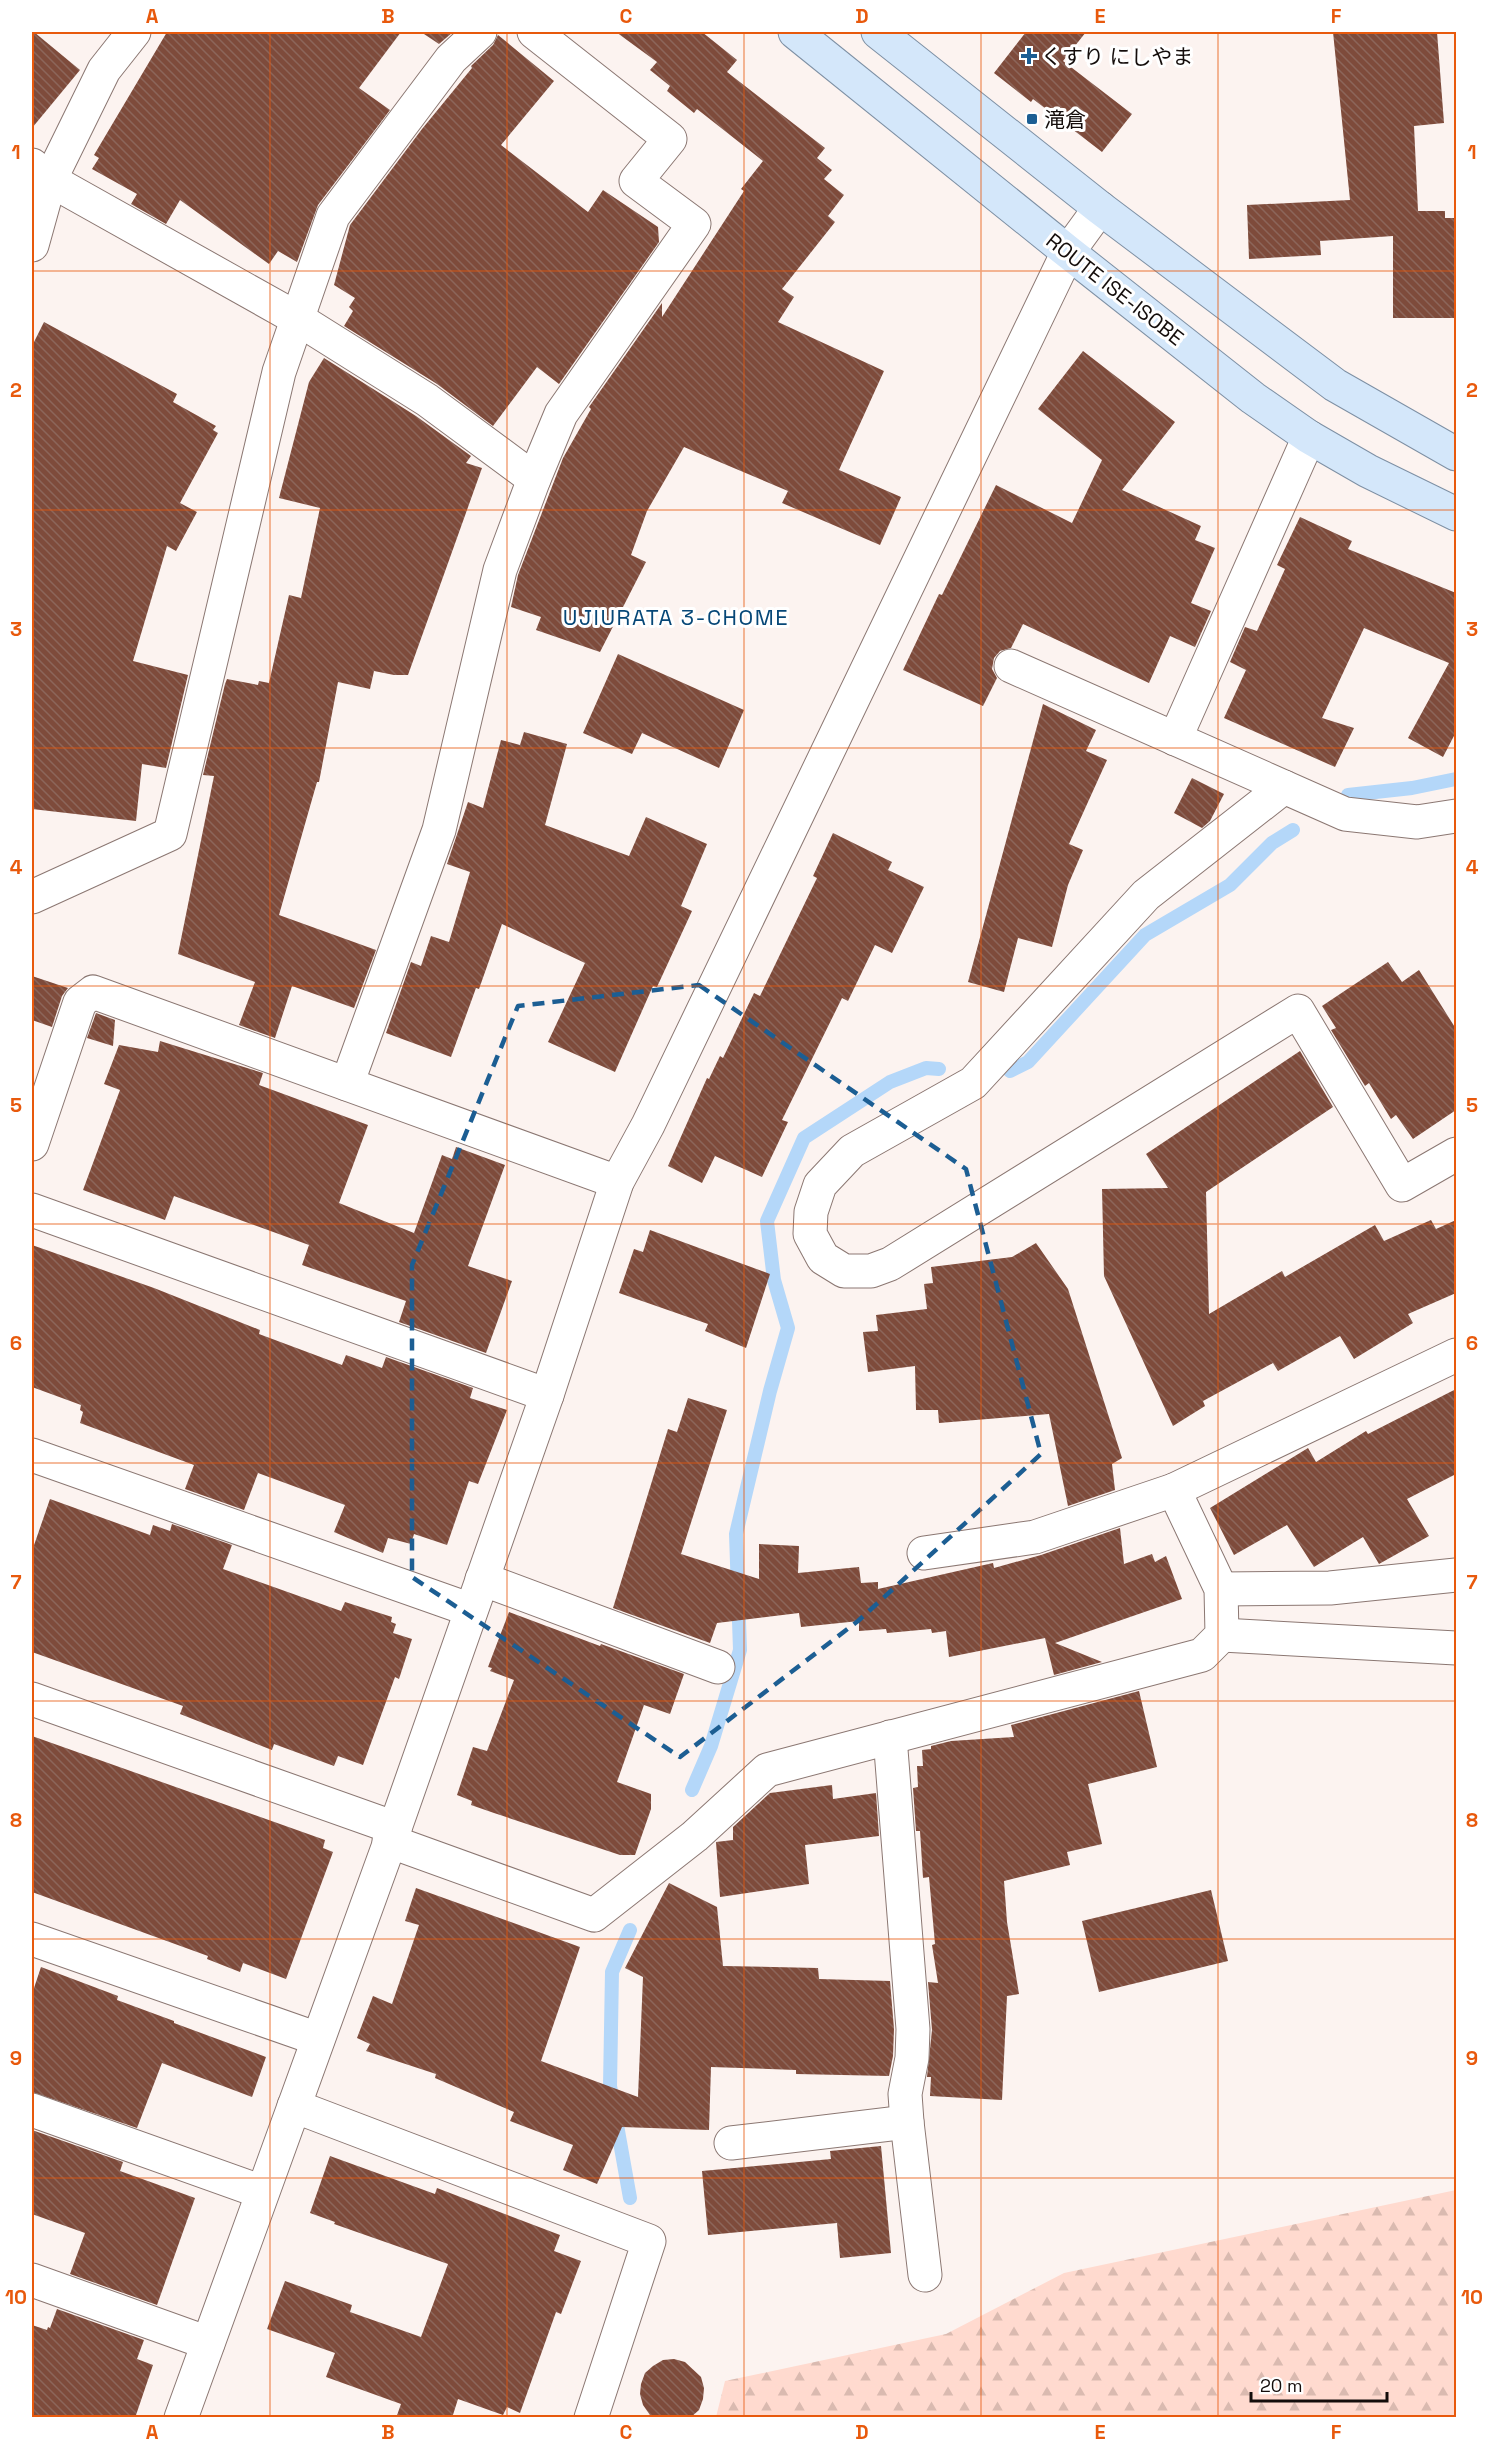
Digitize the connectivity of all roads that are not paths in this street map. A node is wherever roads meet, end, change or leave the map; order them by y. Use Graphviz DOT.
graph roads {
  1 [pos="134,32"];
  2 [pos="480,32"];
  3 [pos="534,32"];
  4 [pos="795,32"];
  5 [pos="878,32"];
  6 [pos="41,173"];
  7 [pos="1100,208"];
  8 [pos="32,246"];
  9 [pos="1068,252"];
  10 [pos="298,319"];
  11 [pos="1309,437"];
  12 [pos="1456,454"];
  13 [pos="534,479"];
  14 [pos="1456,514"];
  15 [pos="1011,666"];
  16 [pos="1175,739"];
  17 [pos="1284,787"];
  18 [pos="1456,816"];
  19 [pos="32,897"];
  20 [pos="347,1084"];
  21 [pos="32,1144"];
  22 [pos="1456,1154"];
  23 [pos="617,1182"];
  24 [pos="32,1210"];
  25 [pos="1456,1355"];
  26 [pos="547,1395"];
  27 [pos="32,1455"];
  28 [pos="1174,1490"];
  29 [pos="924,1553"];
  30 [pos="1456,1575"];
  31 [pos="482,1579"];
  32 [pos="1221,1589"];
  33 [pos="471,1610"];
  34 [pos="1222,1635"];
  35 [pos="1456,1648"];
  36 [pos="718,1667"];
  37 [pos="32,1699"];
  38 [pos="890,1737"];
  39 [pos="392,1834"];
  40 [pos="32,1939"];
  41 [pos="318,2039"];
  42 [pos="294,2106"];
  43 [pos="32,2110"];
  44 [pos="906,2122"];
  45 [pos="731,2143"];
  46 [pos="262,2192"];
  47 [pos="925,2275"];
  48 [pos="32,2280"];
  49 [pos="208,2343"];
  50 [pos="181,2418"];
  51 [pos="591,2418"];
  1 -- 6 [label="street"];
  2 -- 10 [label="street"];
  3 -- 13 [label="street"];
  4 -- 9 [label="main road, ROUTE ISE-ISOBE"];
  5 -- 7 [label="main road"];
  6 -- 8 [label="street"];
  6 -- 10 [label="street"];
  7 -- 9 [label="street"];
  7 -- 12 [label="main road"];
  9 -- 11 [label="main road, ROUTE ISE-ISOBE"];
  9 -- 23 [label="street"];
  10 -- 13 [label="street"];
  10 -- 19 [label="street"];
  11 -- 14 [label="main road, ROUTE ISE-ISOBE"];
  11 -- 16 [label="street"];
  13 -- 20 [label="street"];
  15 -- 16 [label="street"];
  16 -- 17 [label="street"];
  17 -- 18 [label="street"];
  17 -- 22 [label="street"];
  20 -- 21 [label="street"];
  20 -- 23 [label="street"];
  23 -- 26 [label="street"];
  24 -- 26 [label="street"];
  25 -- 28 [label="street"];
  26 -- 31 [label="street"];
  27 -- 33 [label="street"];
  28 -- 29 [label="street"];
  28 -- 32 [label="street"];
  30 -- 32 [label="street"];
  31 -- 33 [label="street"];
  31 -- 36 [label="street"];
  32 -- 34 [label="street"];
  33 -- 39 [label="street"];
  34 -- 35 [label="street"];
  34 -- 38 [label="street"];
  37 -- 39 [label="street"];
  38 -- 39 [label="street"];
  38 -- 44 [label="street"];
  39 -- 41 [label="street"];
  40 -- 41 [label="street"];
  41 -- 42 [label="street"];
  42 -- 46 [label="street"];
  42 -- 51 [label="street"];
  43 -- 46 [label="street"];
  44 -- 45 [label="street"];
  44 -- 47 [label="street"];
  46 -- 49 [label="street"];
  48 -- 49 [label="street"];
  49 -- 50 [label="street"];
}
